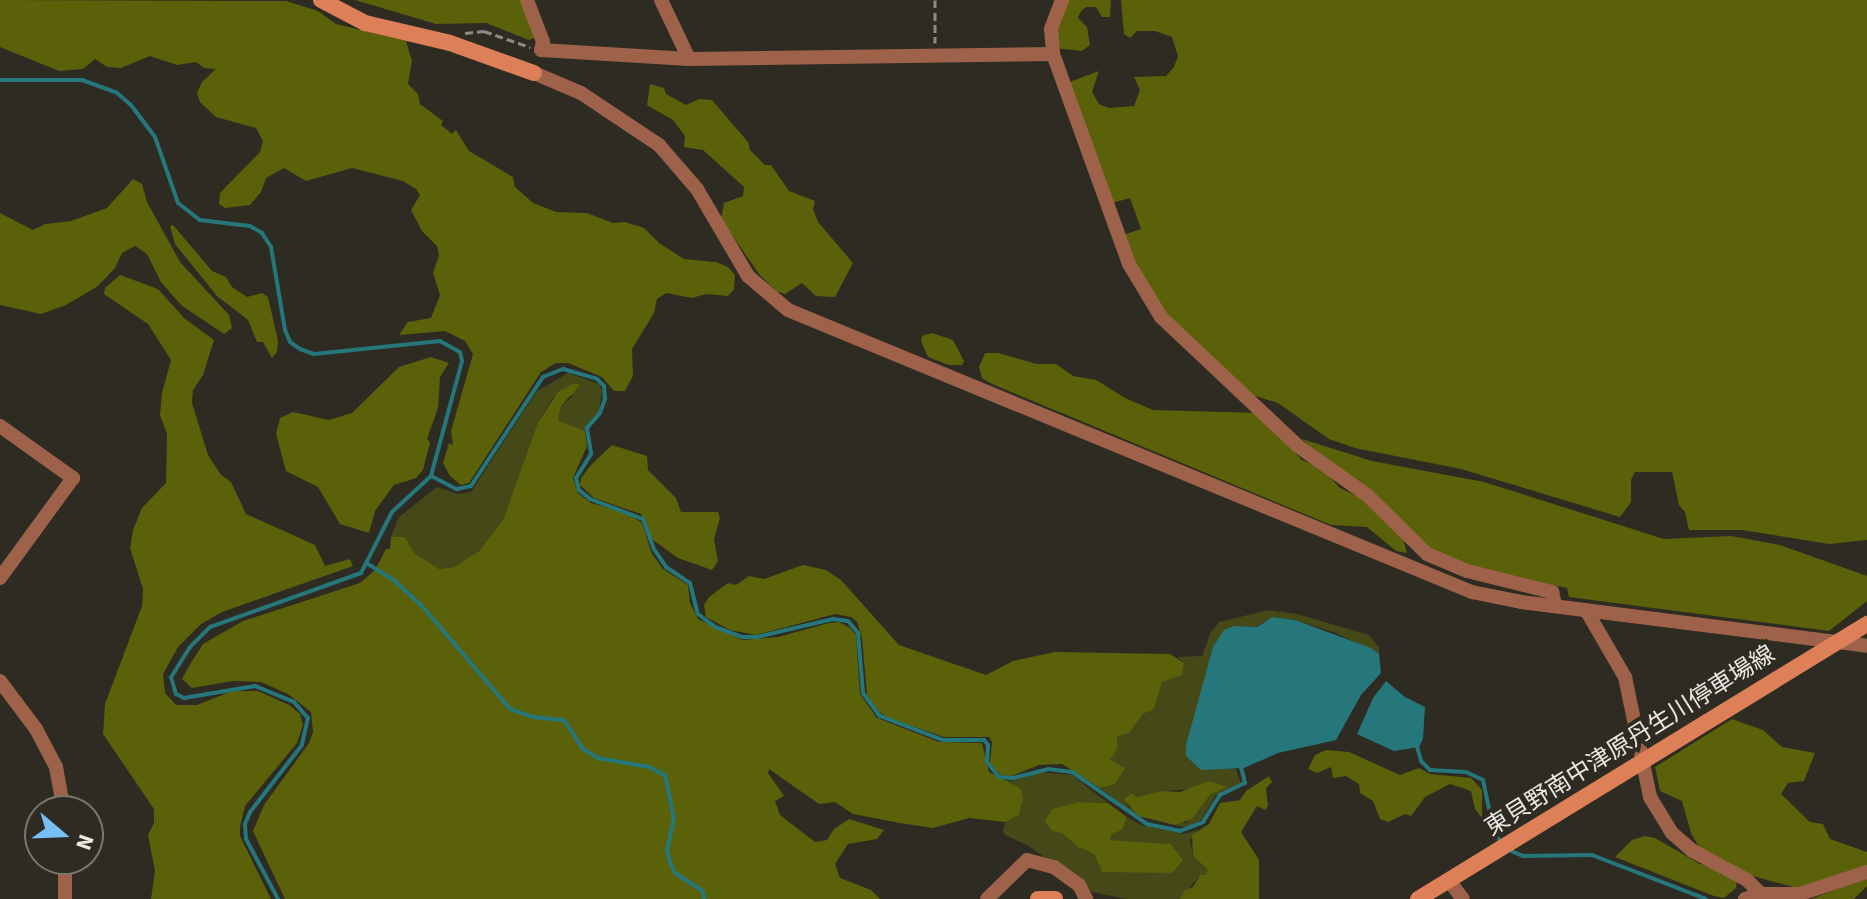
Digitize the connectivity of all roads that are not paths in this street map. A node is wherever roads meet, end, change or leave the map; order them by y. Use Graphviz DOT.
graph roads {
  1 [pos="321,0"];
  2 [pos="527,0"];
  3 [pos="661,0"];
  4 [pos="1062,0"];
  5 [pos="1053,54"];
  6 [pos="689,59"];
  7 [pos="534,73"];
  8 [pos="0,426"];
  9 [pos="0,578"];
  10 [pos="1555,604"];
  11 [pos="1586,610"];
  12 [pos="1867,624"];
  13 [pos="1838,641"];
  14 [pos="1867,646"];
  15 [pos="0,681"];
  16 [pos="1641,764"];
  17 [pos="61,795"];
  18 [pos="1867,872"];
  19 [pos="65,875"];
  20 [pos="1450,882"];
  21 [pos="1761,894"];
  22 [pos="65,899"];
  23 [pos="987,899"];
  24 [pos="1038,899"];
  25 [pos="1055,899"];
  26 [pos="1086,899"];
  27 [pos="1418,899"];
  28 [pos="1463,899"];
  29 [pos="1745,899"];
  1 -- 7 [label="main road"];
  2 -- 6 [label="street"];
  3 -- 6 [label="street"];
  4 -- 5 [label="street"];
  5 -- 6 [label="street"];
  5 -- 10 [label="street"];
  7 -- 10 [label="street"];
  8 -- 9 [label="street"];
  10 -- 11 [label="street"];
  11 -- 13 [label="street"];
  11 -- 16 [label="street"];
  12 -- 13 [label="main road, 東貝野南中津原丹生川停車場線"];
  13 -- 14 [label="street"];
  13 -- 16 [label="main road, 東貝野南中津原丹生川停車場線"];
  15 -- 17 [label="street"];
  16 -- 20 [label="main road, 東貝野南中津原丹生川停車場線"];
  16 -- 21 [label="street"];
  18 -- 21 [label="street"];
  19 -- 22 [label="street"];
  20 -- 27 [label="main road, 東貝野南中津原丹生川停車場線"];
  20 -- 28 [label="street"];
  21 -- 29 [label="street"];
  23 -- 26 [label="street"];
  24 -- 25 [label="main road"];
}
